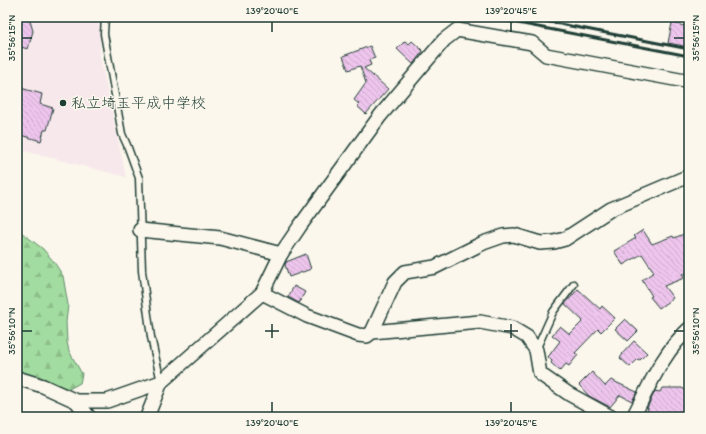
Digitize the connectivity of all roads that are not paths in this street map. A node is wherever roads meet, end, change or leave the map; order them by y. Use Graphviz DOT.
graph roads {
  1 [pos="105,17"];
  2 [pos="689,79"];
  3 [pos="689,176"];
  4 [pos="140,230"];
  5 [pos="281,254"];
  6 [pos="574,284"];
  7 [pos="262,293"];
  8 [pos="689,329"];
  9 [pos="372,332"];
  10 [pos="536,350"];
  11 [pos="17,378"];
  12 [pos="161,382"];
  13 [pos="76,401"];
  14 [pos="89,417"];
  15 [pos="147,417"];
  16 [pos="611,417"];
  17 [pos="633,417"];
  1 -- 4 [label="lane"];
  2 -- 5 [label="street"];
  3 -- 9 [label="street"];
  4 -- 5 [label="street"];
  4 -- 12 [label="lane"];
  5 -- 7 [label="street"];
  6 -- 10 [label="lane"];
  7 -- 9 [label="street"];
  7 -- 12 [label="street"];
  8 -- 17 [label="street"];
  9 -- 10 [label="street"];
  10 -- 16 [label="street"];
  11 -- 13 [label="street"];
  12 -- 13 [label="street"];
  12 -- 15 [label="street"];
  13 -- 14 [label="street"];
}
